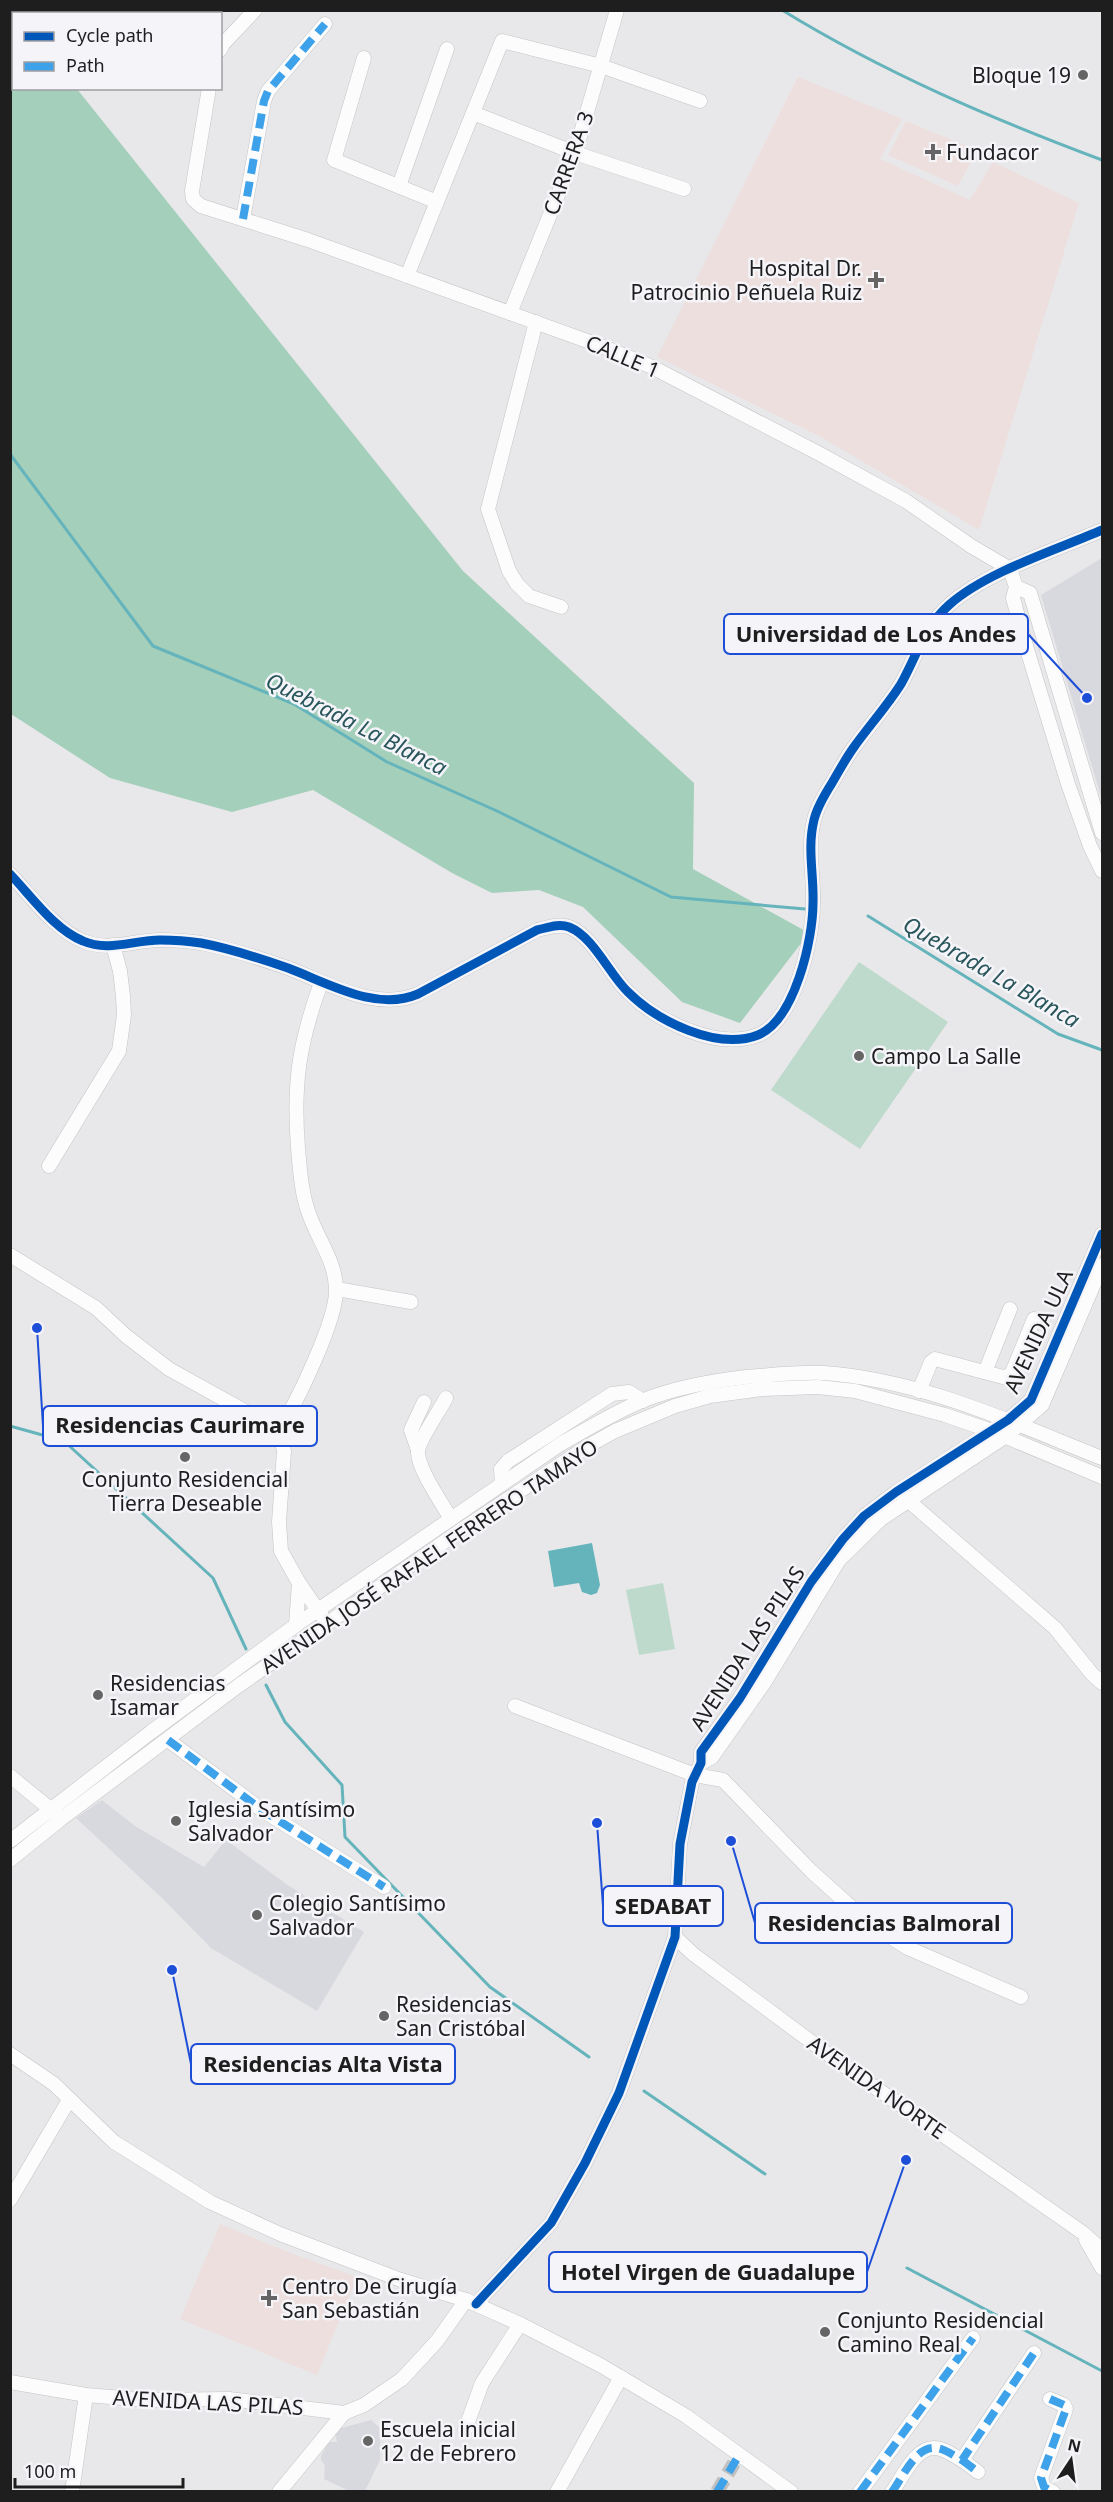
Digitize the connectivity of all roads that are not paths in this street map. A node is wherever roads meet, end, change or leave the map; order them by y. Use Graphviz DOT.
graph roads {
  1 [pos="255,10"];
  2 [pos="617,10"];
  3 [pos="326,24"];
  4 [pos="222,46"];
  5 [pos="447,49"];
  6 [pos="364,58"];
  7 [pos="601,66"];
  8 [pos="209,90"];
  9 [pos="700,101"];
  10 [pos="473,113"];
  11 [pos="575,153"];
  12 [pos="399,186"];
  13 [pos="684,189"];
  14 [pos="437,202"];
  15 [pos="243,219"];
  16 [pos="407,276"];
  17 [pos="510,313"];
  18 [pos="536,322"];
  19 [pos="1102,530"];
  20 [pos="1010,569"];
  21 [pos="1017,587"];
  22 [pos="561,607"];
  23 [pos="1102,833"];
  24 [pos="1102,870"];
  25 [pos="10,874"];
  26 [pos="113,945"];
  27 [pos="321,983"];
  28 [pos="49,1166"];
  29 [pos="1102,1234"];
  30 [pos="10,1255"];
  31 [pos="1102,1265"];
  32 [pos="336,1289"];
  33 [pos="411,1302"];
  34 [pos="1010,1309"];
  35 [pos="1034,1319"];
  36 [pos="985,1372"];
  37 [pos="919,1391"];
  38 [pos="446,1398"];
  39 [pos="643,1401"];
  40 [pos="424,1402"];
  41 [pos="1014,1422"];
  42 [pos="279,1430"];
  43 [pos="992,1431"];
  44 [pos="1006,1436"];
  45 [pos="418,1450"];
  46 [pos="1102,1458"];
  47 [pos="1102,1476"];
  48 [pos="502,1484"];
  49 [pos="897,1490"];
  50 [pos="907,1501"];
  51 [pos="450,1519"];
  52 [pos="299,1584"];
  53 [pos="317,1610"];
  54 [pos="327,1622"];
  55 [pos="296,1625"];
  56 [pos="1102,1683"];
  57 [pos="515,1706"];
  58 [pos="168,1740"];
  59 [pos="698,1769"];
  60 [pos="10,1776"];
  61 [pos="56,1814"];
  62 [pos="10,1841"];
  63 [pos="10,1860"];
  64 [pos="384,1887"];
  65 [pos="675,1937"];
  66 [pos="1021,1997"];
  67 [pos="10,2054"];
  68 [pos="69,2100"];
  69 [pos="10,2200"];
  70 [pos="1083,2233"];
  71 [pos="1102,2240"];
  72 [pos="1102,2250"];
  73 [pos="1102,2268"];
  74 [pos="471,2302"];
  75 [pos="520,2324"];
  76 [pos="973,2338"];
  77 [pos="1034,2353"];
  78 [pos="621,2377"];
  79 [pos="10,2382"];
  80 [pos="86,2395"];
  81 [pos="1050,2399"];
  82 [pos="344,2413"];
  83 [pos="465,2430"];
  84 [pos="962,2460"];
  85 [pos="978,2472"];
  86 [pos="72,2492"];
  87 [pos="279,2492"];
  88 [pos="558,2492"];
  89 [pos="790,2492"];
  90 [pos="861,2492"];
  91 [pos="892,2492"];
  92 [pos="1053,2492"];
  1 -- 4 [label="street"];
  2 -- 7 [label="street, CARRERA 3"];
  3 -- 15 [label="street"];
  5 -- 12 [label="street"];
  6 -- 12 [label="street"];
  7 -- 9 [label="street"];
  7 -- 10 [label="street"];
  7 -- 11 [label="street, CARRERA 3"];
  8 -- 15 [label="street, CALLE 1"];
  10 -- 11 [label="street"];
  10 -- 14 [label="street"];
  11 -- 13 [label="street"];
  11 -- 17 [label="street, CARRERA 3"];
  12 -- 14 [label="street"];
  14 -- 16 [label="street"];
  15 -- 16 [label="street, CALLE 1"];
  16 -- 17 [label="street, CALLE 1"];
  17 -- 18 [label="street, CALLE 1"];
  18 -- 20 [label="street, CALLE 1"];
  18 -- 22 [label="street"];
  19 -- 20 [label="street"];
  20 -- 21 [label="street"];
  20 -- 27 [label="street"];
  21 -- 23 [label="street"];
  21 -- 24 [label="street"];
  25 -- 26 [label="street"];
  26 -- 27 [label="street"];
  26 -- 28 [label="street"];
  27 -- 32 [label="street"];
  29 -- 41 [label="street, AVENIDA ULA"];
  30 -- 42 [label="street"];
  31 -- 41 [label="street, AVENIDA ULA"];
  32 -- 33 [label="street"];
  32 -- 42 [label="street"];
  34 -- 36 [label="street"];
  35 -- 36 [label="street"];
  36 -- 37 [label="street"];
  37 -- 39 [label="street, AVENIDA JOSÉ RAFAEL FERRERO TAMAYO"];
  37 -- 41 [label="street, AVENIDA JOSÉ RAFAEL FERRERO TAMAYO"];
  38 -- 45 [label="street"];
  39 -- 48 [label="street, AVENIDA JOSÉ RAFAEL FERRERO TAMAYO"];
  39 -- 48 [label="street"];
  40 -- 45 [label="street"];
  41 -- 43 [label="street, AVENIDA ULA"];
  41 -- 44 [label="street, AVENIDA ULA"];
  41 -- 46 [label="street, AVENIDA JOSÉ RAFAEL FERRERO TAMAYO"];
  42 -- 52 [label="street"];
  43 -- 44 [label="street, AVENIDA JOSÉ RAFAEL FERRERO TAMAYO"];
  43 -- 49 [label="street, AVENIDA LAS PILAS"];
  43 -- 54 [label="street, AVENIDA JOSÉ RAFAEL FERRERO TAMAYO"];
  44 -- 47 [label="street, AVENIDA JOSÉ RAFAEL FERRERO TAMAYO"];
  44 -- 50 [label="street, AVENIDA LAS PILAS"];
  45 -- 51 [label="street"];
  48 -- 51 [label="street, AVENIDA JOSÉ RAFAEL FERRERO TAMAYO"];
  49 -- 50 [label="street"];
  49 -- 59 [label="street, AVENIDA LAS PILAS"];
  50 -- 56 [label="street"];
  50 -- 59 [label="street, AVENIDA LAS PILAS"];
  51 -- 53 [label="street, AVENIDA JOSÉ RAFAEL FERRERO TAMAYO"];
  52 -- 53 [label="street"];
  52 -- 55 [label="street"];
  53 -- 54 [label="street"];
  53 -- 55 [label="street, AVENIDA JOSÉ RAFAEL FERRERO TAMAYO"];
  54 -- 58 [label="street, AVENIDA JOSÉ RAFAEL FERRERO TAMAYO"];
  55 -- 61 [label="street, AVENIDA JOSÉ RAFAEL FERRERO TAMAYO"];
  57 -- 59 [label="street"];
  58 -- 61 [label="street, AVENIDA JOSÉ RAFAEL FERRERO TAMAYO"];
  58 -- 64 [label="street"];
  59 -- 65 [label="street, AVENIDA LAS PILAS"];
  59 -- 66 [label="street"];
  60 -- 61 [label="street"];
  61 -- 62 [label="street, AVENIDA JOSÉ RAFAEL FERRERO TAMAYO"];
  61 -- 63 [label="street, AVENIDA JOSÉ RAFAEL FERRERO TAMAYO"];
  65 -- 70 [label="street, AVENIDA NORTE"];
  65 -- 74 [label="street, AVENIDA LAS PILAS"];
  67 -- 68 [label="street"];
  68 -- 69 [label="street"];
  68 -- 74 [label="street"];
  70 -- 71 [label="street, AVENIDA NORTE"];
  70 -- 72 [label="street, AVENIDA NORTE"];
  70 -- 73 [label="street"];
  74 -- 75 [label="street"];
  74 -- 82 [label="street, AVENIDA LAS PILAS"];
  75 -- 78 [label="street"];
  75 -- 83 [label="street"];
  76 -- 90 [label="street"];
  77 -- 84 [label="street"];
  78 -- 88 [label="street"];
  78 -- 89 [label="street"];
  79 -- 80 [label="street, AVENIDA LAS PILAS"];
  80 -- 82 [label="street, AVENIDA LAS PILAS"];
  80 -- 86 [label="street"];
  81 -- 92 [label="street"];
  82 -- 87 [label="street"];
  84 -- 85 [label="street"];
  84 -- 91 [label="street"];
}
